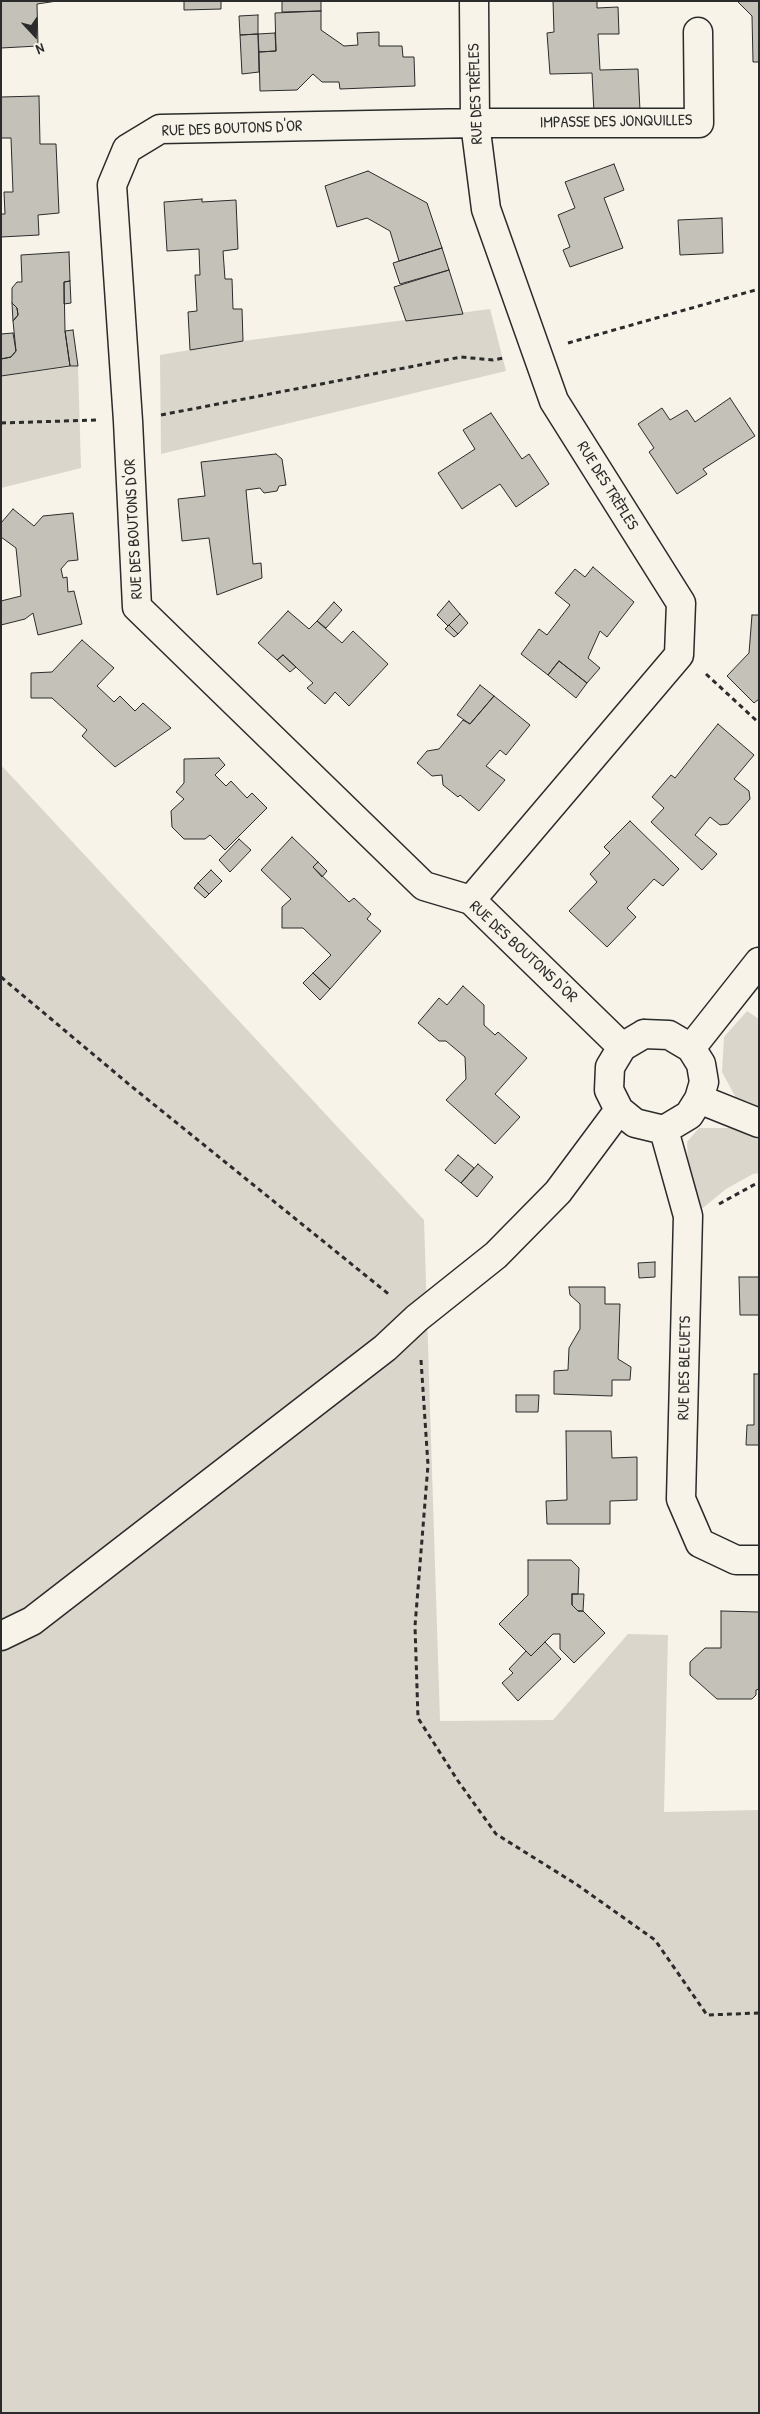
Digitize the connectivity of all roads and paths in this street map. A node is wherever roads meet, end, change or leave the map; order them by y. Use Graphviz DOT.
graph roads {
  1 [pos="474,1"];
  2 [pos="698,32"];
  3 [pos="475,123"];
  4 [pos="759,290"];
  5 [pos="536,352"];
  6 [pos="128,421"];
  7 [pos="1,423"];
  8 [pos="680,655"];
  9 [pos="759,723"];
  10 [pos="471,900"];
  11 [pos="759,962"];
  12 [pos="1,977"];
  13 [pos="622,1047"];
  14 [pos="691,1048"];
  15 [pos="699,1100"];
  16 [pos="619,1110"];
  17 [pos="759,1123"];
  18 [pos="664,1130"];
  19 [pos="417,1318"];
  20 [pos="759,1560"];
  21 [pos="1,1636"];
  22 [pos="759,2013"];
  1 -- 3 [label="street, RUE DES TRÈFLES"];
  2 -- 3 [label="street, IMPASSE DES JONQUILLES"];
  3 -- 5 [label="street, RUE DES TRÈFLES"];
  3 -- 6 [label="street, RUE DES BOUTONS D'OR"];
  4 -- 5 [label="path"];
  5 -- 6 [label="path"];
  5 -- 8 [label="street, RUE DES TRÈFLES"];
  6 -- 7 [label="path"];
  6 -- 10 [label="street, RUE DES BOUTONS D'OR"];
  8 -- 9 [label="path"];
  8 -- 10 [label="street"];
  10 -- 13 [label="street, RUE DES BOUTONS D'OR"];
  11 -- 14 [label="street"];
  12 -- 19 [label="path"];
  13 -- 14 [label="street"];
  13 -- 16 [label="street"];
  14 -- 15 [label="street"];
  15 -- 17 [label="street"];
  15 -- 18 [label="street"];
  16 -- 18 [label="street"];
  16 -- 19 [label="street"];
  18 -- 20 [label="street, RUE DES BLEUETS"];
  19 -- 21 [label="street"];
  19 -- 22 [label="path"];
}
